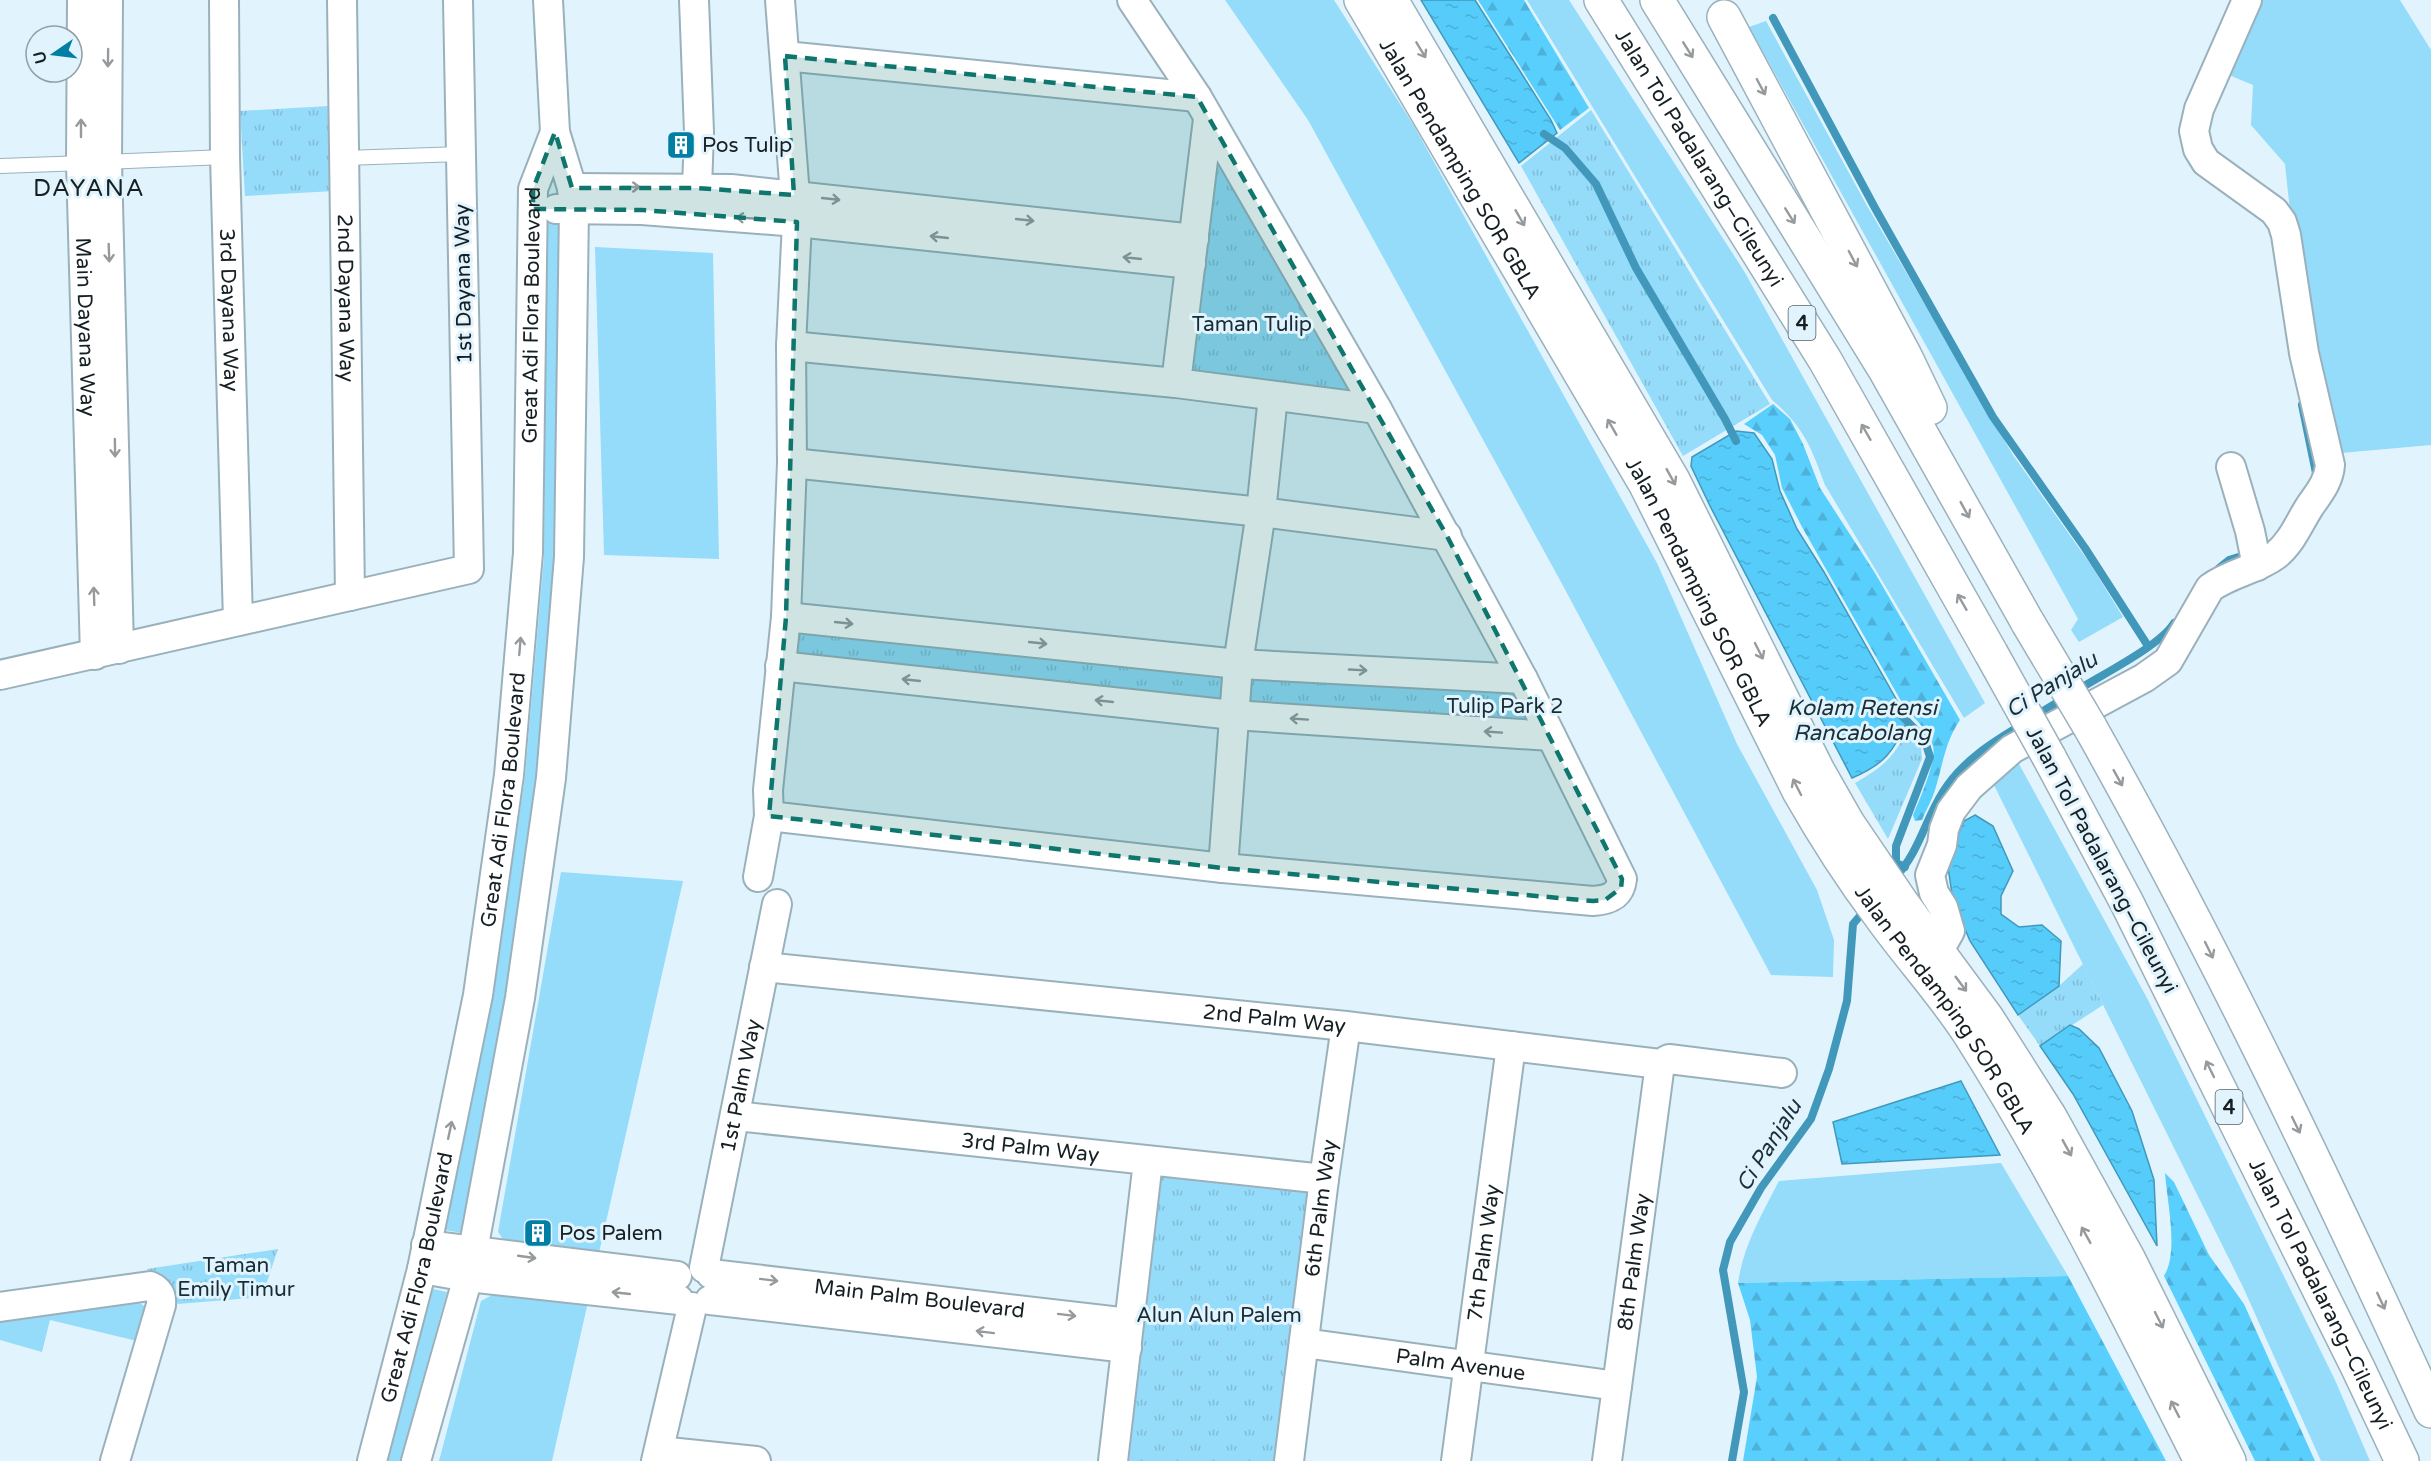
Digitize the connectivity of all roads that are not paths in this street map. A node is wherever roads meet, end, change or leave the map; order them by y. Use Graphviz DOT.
graph roads {
  1 [pos="82,0"];
  2 [pos="108,0"];
  3 [pos="224,0"];
  4 [pos="342,0"];
  5 [pos="458,0"];
  6 [pos="548,0"];
  7 [pos="694,0"];
  8 [pos="780,0"];
  9 [pos="1132,0"];
  10 [pos="1361,0"];
  11 [pos="1391,0"];
  12 [pos="1601,0"];
  13 [pos="1657,0"];
  14 [pos="2247,0"];
  15 [pos="1726,11"];
  16 [pos="785,56"];
  17 [pos="1430,90"];
  18 [pos="1203,108"];
  19 [pos="555,132"];
  20 [pos="461,154"];
  21 [pos="225,157"];
  22 [pos="345,158"];
  23 [pos="94,162"];
  24 [pos="0,166"];
  25 [pos="697,188"];
  26 [pos="573,198"];
  27 [pos="795,208"];
  28 [pos="533,209"];
  29 [pos="1192,251"];
  30 [pos="790,346"];
  31 [pos="1176,383"];
  32 [pos="1273,396"];
  33 [pos="1377,409"];
  34 [pos="792,463"];
  35 [pos="2231,466"];
  36 [pos="1947,477"];
  37 [pos="1262,512"];
  38 [pos="1447,536"];
  39 [pos="2255,558"];
  40 [pos="350,596"];
  41 [pos="786,617"];
  42 [pos="238,621"];
  43 [pos="107,652"];
  44 [pos="1238,664"];
  45 [pos="780,666"];
  46 [pos="0,675"];
  47 [pos="1523,680"];
  48 [pos="1233,714"];
  49 [pos="1551,736"];
  50 [pos="770,816"];
  51 [pos="1223,868"];
  52 [pos="758,877"];
  53 [pos="777,904"];
  54 [pos="1891,910"];
  55 [pos="1935,948"];
  56 [pos="764,967"];
  57 [pos="1346,1026"];
  58 [pos="1511,1046"];
  59 [pos="1660,1064"];
  60 [pos="1782,1073"];
  61 [pos="736,1116"];
  62 [pos="1148,1161"];
  63 [pos="1324,1179"];
  64 [pos="424,1257"];
  65 [pos="470,1263"];
  66 [pos="695,1287"];
  67 [pos="0,1307"];
  68 [pos="1128,1336"];
  69 [pos="1304,1343"];
  70 [pos="1469,1365"];
  71 [pos="1617,1386"];
  72 [pos="2431,1411"];
  73 [pos="658,1456"];
  74 [pos="115,1461"];
  75 [pos="372,1461"];
  76 [pos="416,1461"];
  77 [pos="756,1461"];
  78 [pos="1113,1461"];
  79 [pos="1289,1461"];
  80 [pos="1456,1461"];
  81 [pos="1608,1461"];
  82 [pos="2201,1461"];
  83 [pos="2229,1461"];
  84 [pos="2402,1461"];
  23 -- 1 [label="street, Main Dayana Way, one-way"];
  2 -- 23 [label="street, Main Dayana Way, one-way"];
  3 -- 21 [label="street, 3rd Dayana Way"];
  4 -- 22 [label="street, 2nd Dayana Way"];
  5 -- 20 [label="street, 1st Dayana Way"];
  6 -- 19 [label="street, Great Adi Flora Boulevard"];
  7 -- 25 [label="street"];
  8 -- 16 [label="street"];
  9 -- 18 [label="street"];
  10 -- 17 [label="main road, Jalan Pendamping SOR GBLA"];
  11 -- 17 [label="main road, Jalan Pendamping SOR GBLA, one-way"];
  84 -- 12 [label="main road, Jalan Tol Padalarang–Cileunyi / 4, one-way, bridge"];
  13 -- 36 [label="main road, 4, one-way"];
  14 -- 39 [label="street"];
  15 -- 36 [label="main road, one-way"];
  16 -- 18 [label="street"];
  16 -- 27 [label="street"];
  17 -- 54 [label="main road, Jalan Pendamping SOR GBLA"];
  18 -- 29 [label="street"];
  18 -- 33 [label="street"];
  19 -- 26 [label="street, Great Adi Flora Boulevard"];
  19 -- 28 [label="street, Great Adi Flora Boulevard"];
  20 -- 22 [label="lane"];
  20 -- 40 [label="street, 1st Dayana Way"];
  21 -- 23 [label="lane"];
  21 -- 42 [label="street, 3rd Dayana Way"];
  22 -- 40 [label="street, 2nd Dayana Way"];
  23 -- 24 [label="lane"];
  23 -- 43 [label="street, Main Dayana Way"];
  26 -- 25 [label="street, one-way"];
  25 -- 27 [label="street"];
  27 -- 26 [label="street, one-way"];
  26 -- 28 [label="street"];
  26 -- 65 [label="street, Great Adi Flora Boulevard"];
  27 -- 29 [label="street"];
  27 -- 30 [label="street"];
  64 -- 28 [label="street, Great Adi Flora Boulevard, one-way"];
  29 -- 31 [label="street"];
  30 -- 31 [label="street"];
  30 -- 34 [label="street"];
  31 -- 32 [label="street"];
  32 -- 33 [label="street"];
  32 -- 37 [label="street"];
  33 -- 38 [label="street"];
  34 -- 37 [label="street"];
  34 -- 41 [label="street"];
  35 -- 39 [label="street"];
  36 -- 72 [label="main road, 4, one-way, bridge"];
  37 -- 38 [label="street"];
  37 -- 44 [label="street"];
  38 -- 47 [label="street"];
  39 -- 55 [label="street"];
  40 -- 42 [label="street"];
  41 -- 44 [label="street, one-way"];
  41 -- 45 [label="street"];
  42 -- 43 [label="street"];
  43 -- 46 [label="street"];
  44 -- 47 [label="street, one-way"];
  44 -- 48 [label="street"];
  48 -- 45 [label="street, one-way"];
  45 -- 50 [label="street"];
  47 -- 49 [label="street"];
  49 -- 48 [label="street, one-way"];
  48 -- 51 [label="street"];
  49 -- 51 [label="street"];
  50 -- 51 [label="street"];
  50 -- 52 [label="street"];
  53 -- 56 [label="street, 1st Palm Way"];
  54 -- 55 [label="main road, Jalan Pendamping SOR GBLA"];
  82 -- 54 [label="main road, Jalan Pendamping SOR GBLA, one-way"];
  55 -- 83 [label="main road, Jalan Pendamping SOR GBLA, one-way"];
  56 -- 57 [label="street, 2nd Palm Way"];
  56 -- 61 [label="street, 1st Palm Way"];
  57 -- 58 [label="street, 2nd Palm Way"];
  57 -- 63 [label="street, 6th Palm Way"];
  58 -- 59 [label="street, 2nd Palm Way"];
  58 -- 70 [label="street, 7th Palm Way"];
  59 -- 60 [label="street, 2nd Palm Way"];
  59 -- 71 [label="street, 8th Palm Way"];
  61 -- 62 [label="street, 3rd Palm Way"];
  61 -- 66 [label="street, 1st Palm Way"];
  62 -- 63 [label="street, 3rd Palm Way"];
  62 -- 68 [label="street"];
  63 -- 69 [label="street, 6th Palm Way"];
  64 -- 65 [label="street, Main Palm Boulevard"];
  64 -- 75 [label="street, Great Adi Flora Boulevard"];
  65 -- 66 [label="street, Main Palm Boulevard"];
  65 -- 76 [label="street, Great Adi Flora Boulevard"];
  66 -- 68 [label="street, Main Palm Boulevard"];
  66 -- 73 [label="street, 1st Palm Way"];
  67 -- 74 [label="street"];
  68 -- 78 [label="street"];
  69 -- 70 [label="street, Palm Avenue"];
  69 -- 79 [label="street, 6th Palm Way"];
  70 -- 71 [label="street, Palm Avenue"];
  70 -- 80 [label="street, 7th Palm Way"];
  71 -- 81 [label="street, 8th Palm Way"];
  73 -- 77 [label="street"];
}
